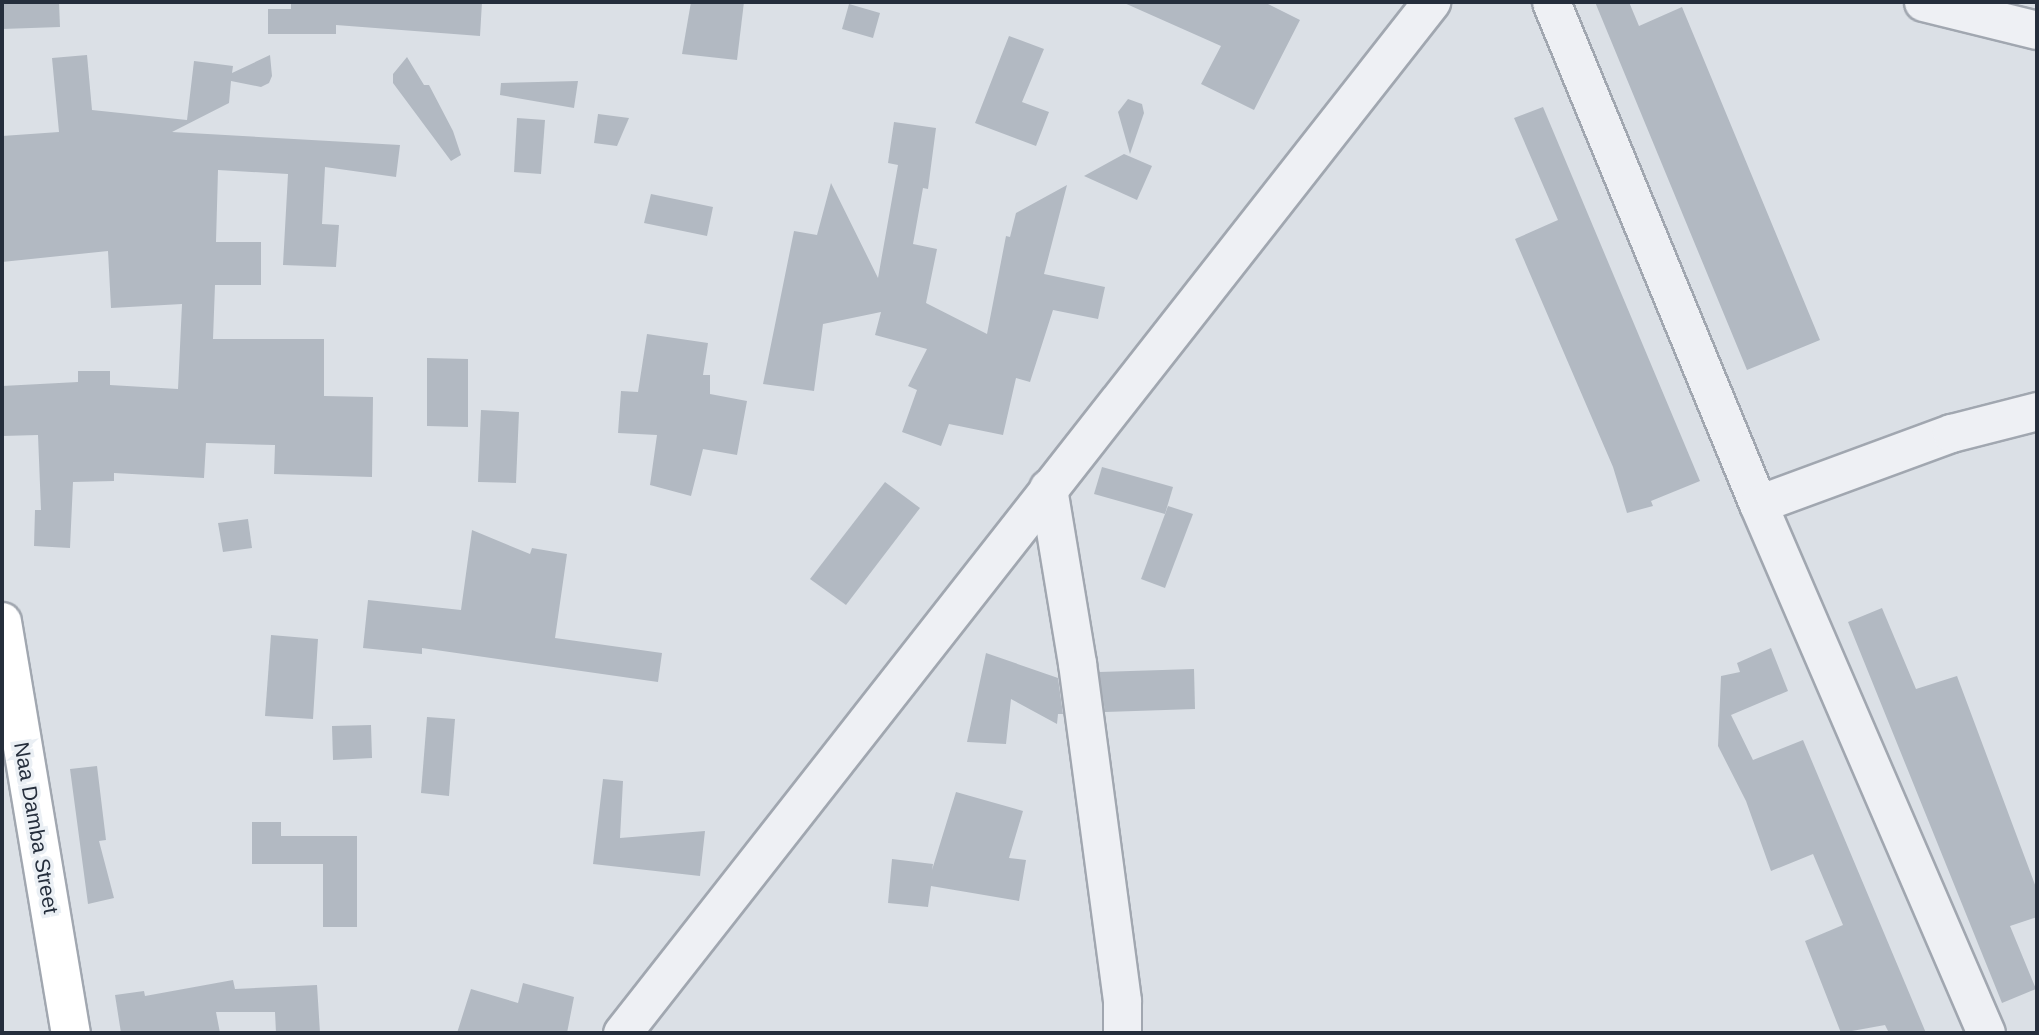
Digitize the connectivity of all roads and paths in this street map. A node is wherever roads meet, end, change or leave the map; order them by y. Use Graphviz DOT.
graph roads {
  1 [pos="1432,2"];
  2 [pos="1551,2"];
  3 [pos="1923,2"];
  4 [pos="2037,30"];
  5 [pos="2037,411"];
  6 [pos="1048,488"];
  7 [pos="1758,504"];
  8 [pos="2,622"];
  9 [pos="71,1033"];
  10 [pos="622,1033"];
  11 [pos="1122,1033"];
  12 [pos="1986,1033"];
  1 -- 6 [label="street"];
  2 -- 7 [label="street"];
  3 -- 4 [label="street"];
  5 -- 7 [label="street"];
  6 -- 10 [label="street"];
  6 -- 11 [label="street"];
  7 -- 12 [label="street"];
  8 -- 9 [label="street, Naa Damba Street"];
}
